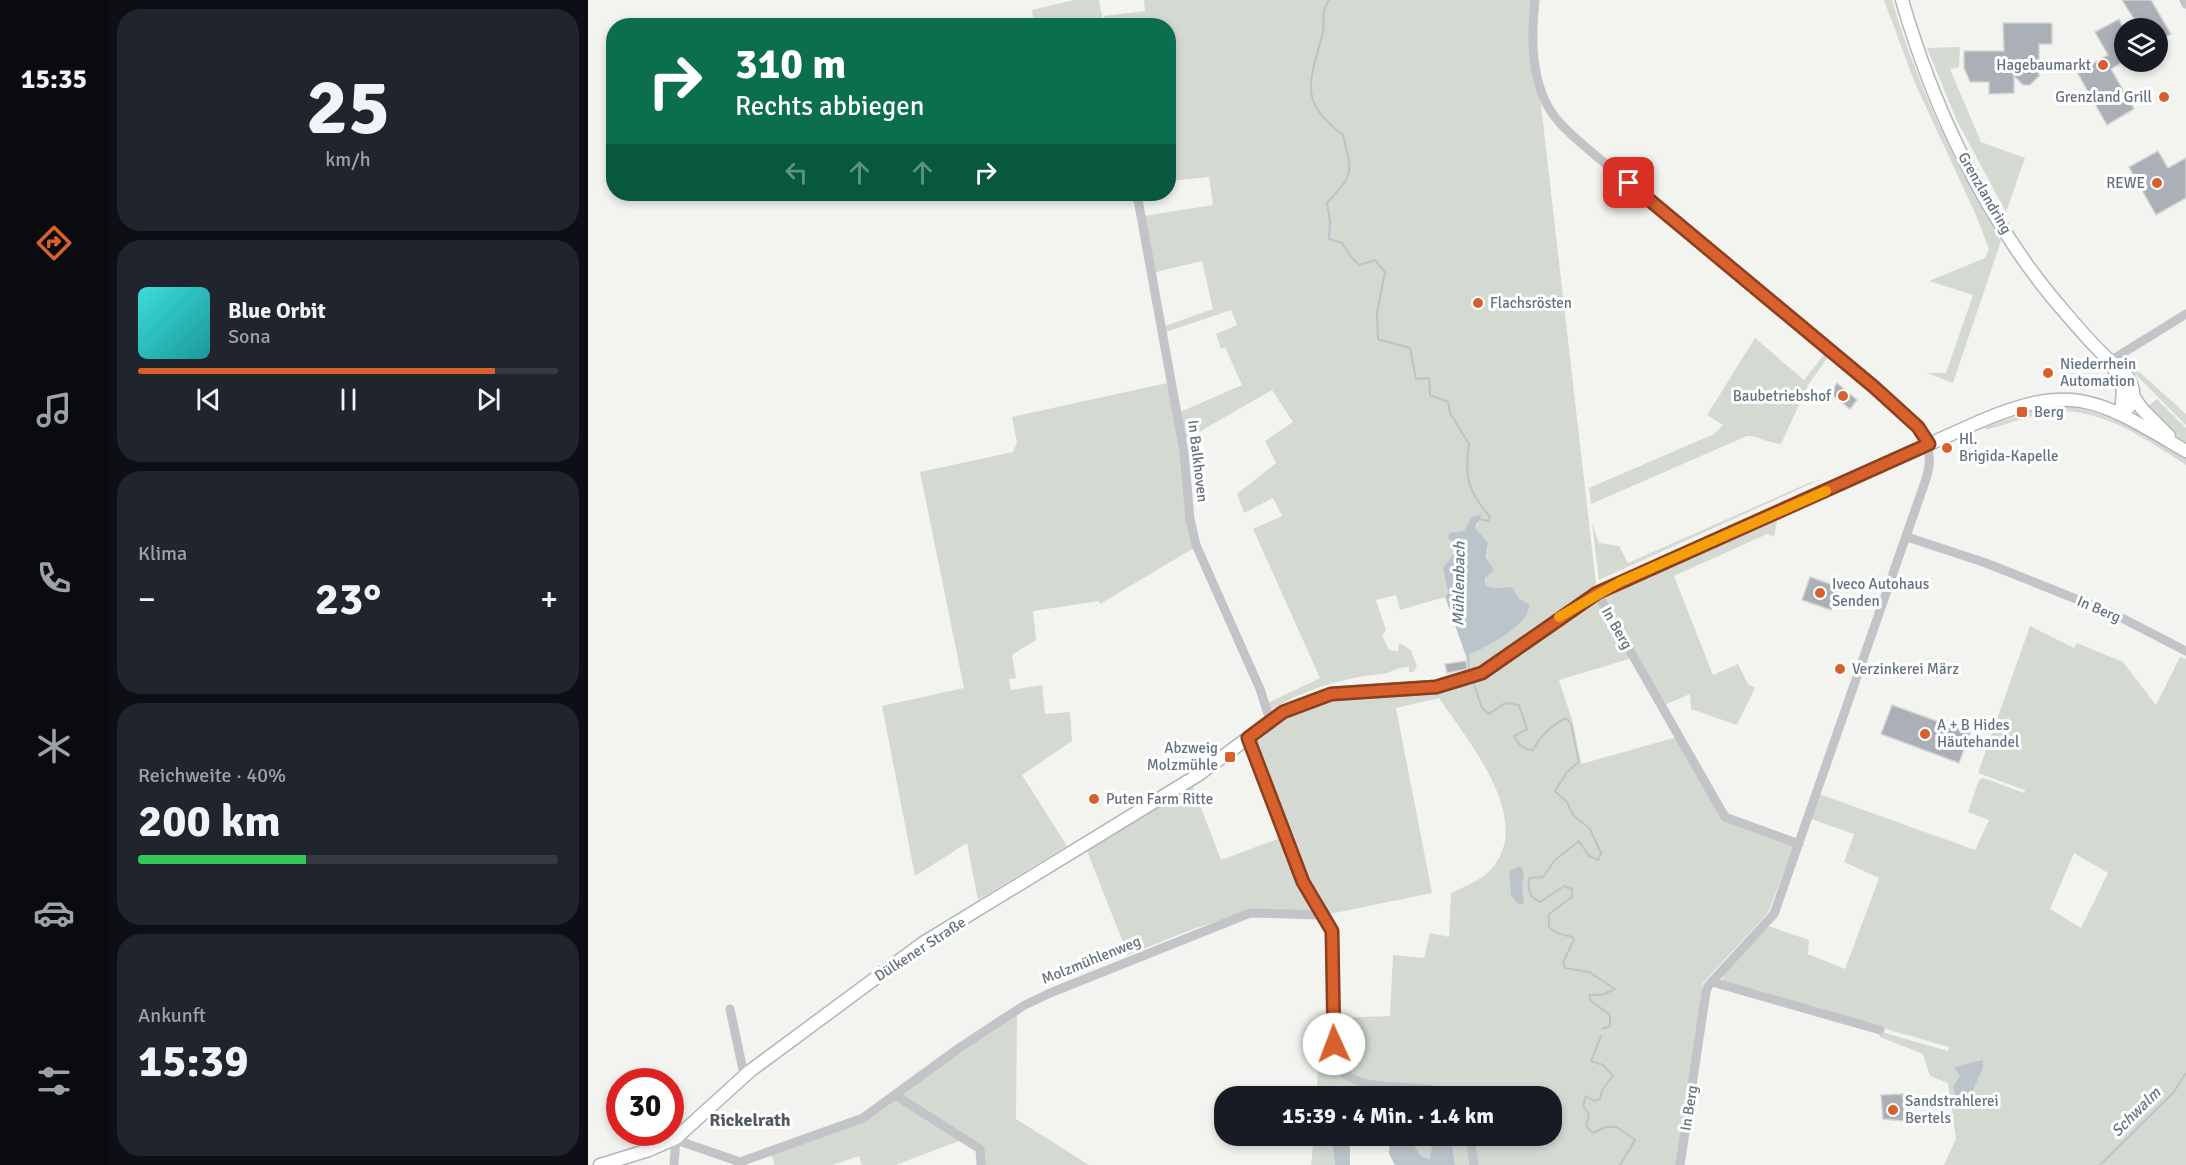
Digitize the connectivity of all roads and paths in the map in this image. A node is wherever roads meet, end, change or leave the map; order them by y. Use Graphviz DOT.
graph roads {
  1 [pos="1535,0"];
  2 [pos="1902,0"];
  3 [pos="2184,0"];
  4 [pos="2186,4"];
  5 [pos="1138,201"];
  6 [pos="2186,314"];
  7 [pos="2110,361"];
  8 [pos="2133,396"];
  9 [pos="2123,410"];
  10 [pos="2169,435"];
  11 [pos="1929,444"];
  12 [pos="2186,450"];
  13 [pos="1906,537"];
  14 [pos="1597,593"];
  15 [pos="2186,651"];
  16 [pos="1270,720"];
  17 [pos="1248,738"];
  18 [pos="1799,844"];
  19 [pos="1321,915"];
  20 [pos="1713,982"];
  21 [pos="730,1009"];
  22 [pos="1880,1030"];
  23 [pos="746,1074"];
  24 [pos="1399,1086"];
  25 [pos="895,1095"];
  26 [pos="684,1131"];
  27 [pos="684,1143"];
  28 [pos="658,1146"];
  29 [pos="675,1146"];
  30 [pos="1471,1146"];
  31 [pos="600,1165"];
  32 [pos="674,1165"];
  33 [pos="981,1165"];
  34 [pos="1474,1165"];
  35 [pos="1680,1165"];
  1 -- 11 [label="street"];
  2 -- 7 [label="main road, Grenzlandring"];
  3 -- 4 [label="street"];
  5 -- 16 [label="street, In Balkhoven"];
  6 -- 7 [label="street"];
  7 -- 8 [label="main road, Grenzlandring"];
  7 -- 9 [label="main road, Grenzlandring"];
  8 -- 9 [label="main road"];
  8 -- 10 [label="main road, Grenzlandring"];
  9 -- 10 [label="main road"];
  9 -- 11 [label="main road, In Berg"];
  9 -- 12 [label="main road"];
  10 -- 12 [label="main road"];
  11 -- 13 [label="street, In Berg"];
  11 -- 14 [label="main road, In Berg"];
  13 -- 15 [label="street, In Berg"];
  13 -- 18 [label="street, In Berg"];
  14 -- 16 [label="main road, Dülkener Straße"];
  14 -- 18 [label="street, In Berg"];
  16 -- 17 [label="main road, Dülkener Straße"];
  17 -- 19 [label="street"];
  17 -- 23 [label="main road, Dülkener Straße"];
  18 -- 20 [label="street, In Berg"];
  19 -- 24 [label="street"];
  19 -- 25 [label="street, Molzmühlenweg"];
  20 -- 22 [label="street"];
  20 -- 35 [label="street, In Berg"];
  21 -- 23 [label="street"];
  23 -- 26 [label="main road, Dülkener Straße"];
  25 -- 27 [label="street, Molzmühlenweg"];
  25 -- 33 [label="street"];
  28 -- 31 [label="main road, Dülkener Straße"];
  29 -- 32 [label="street"];
  30 -- 34 [label="street"];
}
